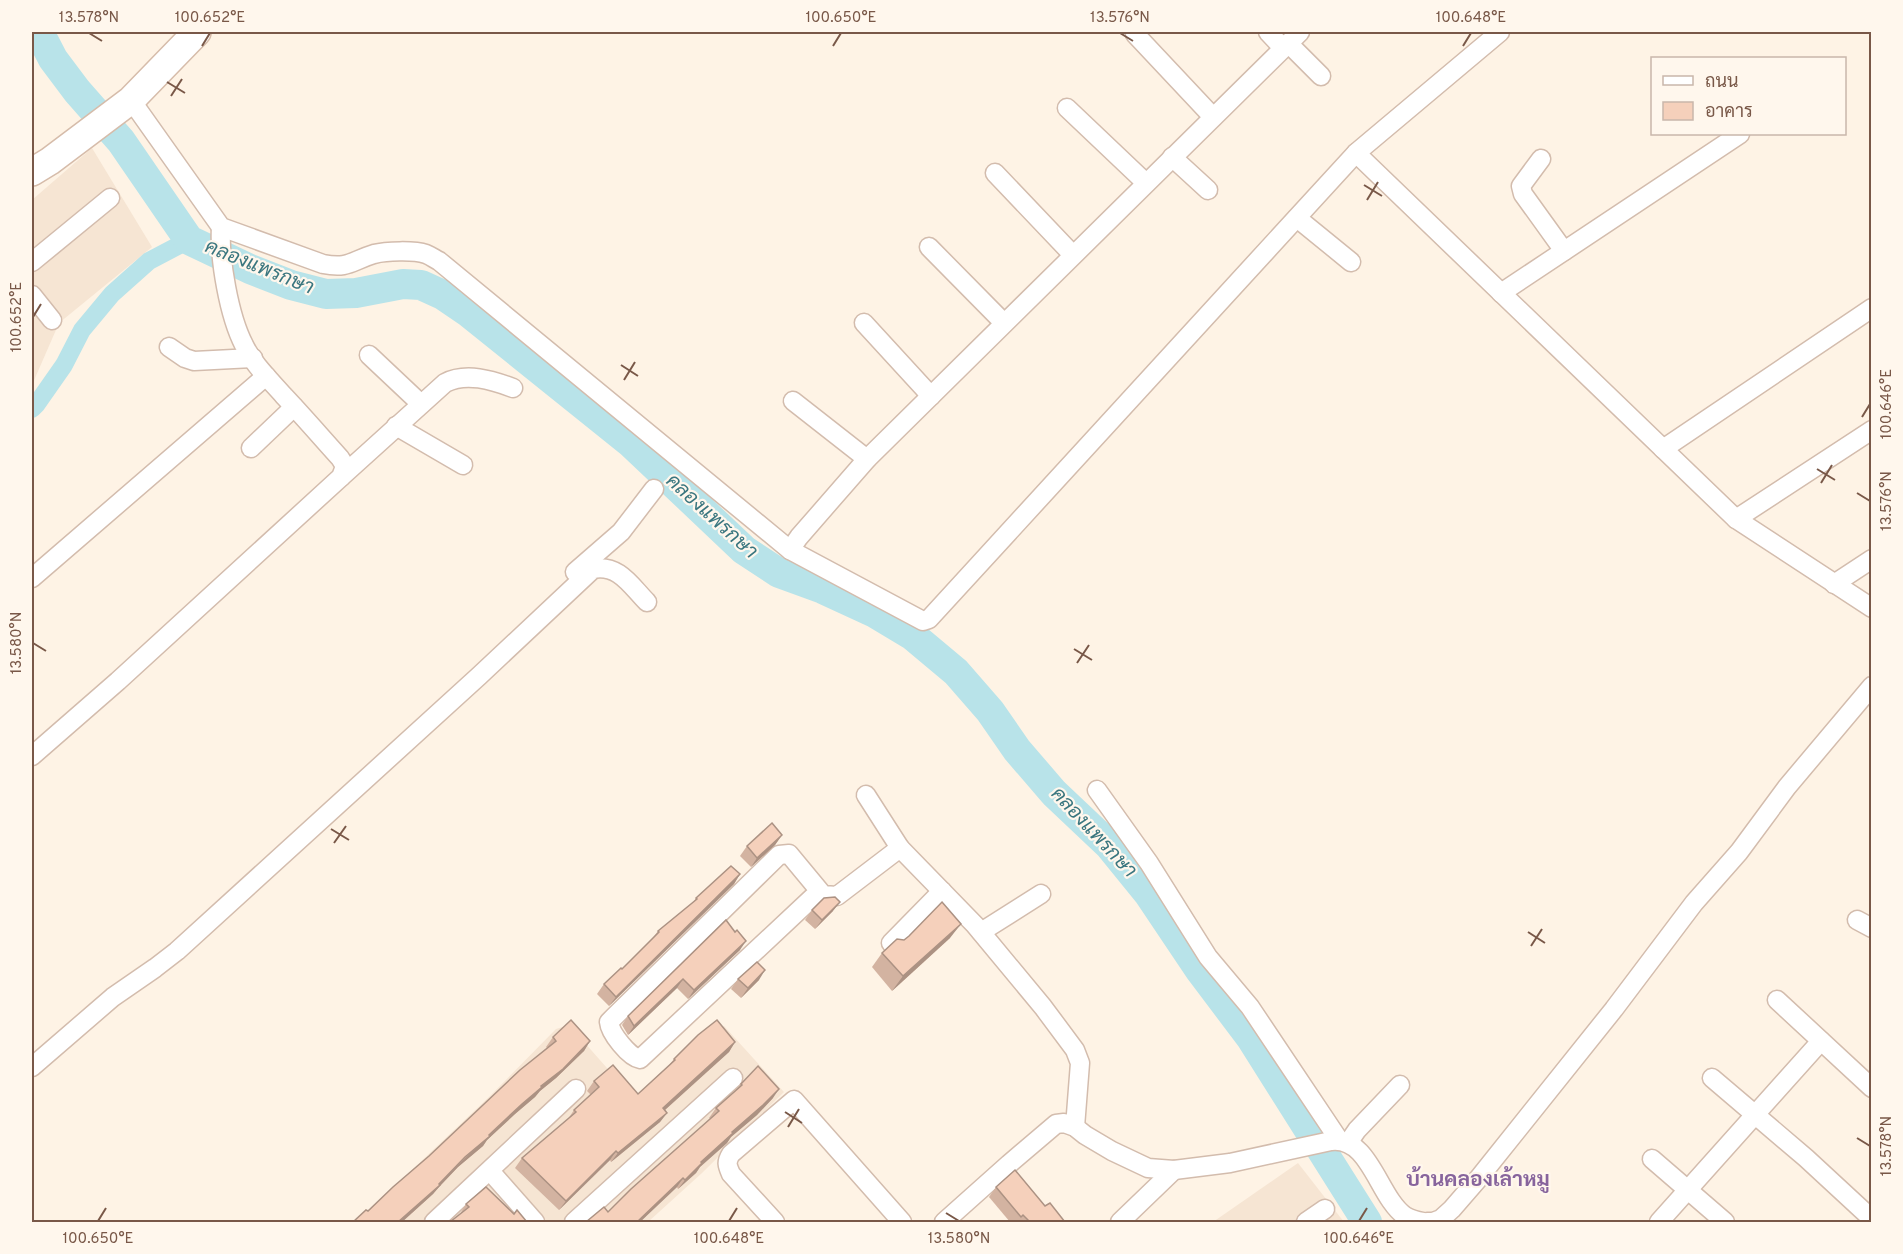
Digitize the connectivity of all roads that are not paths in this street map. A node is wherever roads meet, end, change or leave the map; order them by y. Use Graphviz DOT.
graph roads {
  1 [pos="197,32"];
  2 [pos="1268,32"];
  3 [pos="1500,32"];
  4 [pos="1135,34"];
  5 [pos="1290,41"];
  6 [pos="1321,76"];
  7 [pos="124,105"];
  8 [pos="1067,108"];
  9 [pos="1213,117"];
  10 [pos="1738,135"];
  11 [pos="1356,153"];
  12 [pos="1172,157"];
  13 [pos="1541,159"];
  14 [pos="32,172"];
  15 [pos="995,173"];
  16 [pos="1146,183"];
  17 [pos="1208,190"];
  18 [pos="110,198"];
  19 [pos="1297,218"];
  20 [pos="221,235"];
  21 [pos="929,247"];
  22 [pos="1564,251"];
  23 [pos="1073,255"];
  24 [pos="32,262"];
  25 [pos="1351,262"];
  26 [pos="1501,293"];
  27 [pos="32,296"];
  28 [pos="1872,308"];
  29 [pos="52,320"];
  30 [pos="864,323"];
  31 [pos="1004,323"];
  32 [pos="169,347"];
  33 [pos="369,355"];
  34 [pos="253,358"];
  35 [pos="266,376"];
  36 [pos="513,388"];
  37 [pos="931,396"];
  38 [pos="793,401"];
  39 [pos="421,404"];
  40 [pos="294,407"];
  41 [pos="396,426"];
  42 [pos="1872,430"];
  43 [pos="251,448"];
  44 [pos="1663,448"];
  45 [pos="867,459"];
  46 [pos="463,465"];
  47 [pos="341,477"];
  48 [pos="654,489"];
  49 [pos="1736,519"];
  50 [pos="790,550"];
  51 [pos="1872,559"];
  52 [pos="32,578"];
  53 [pos="1834,584"];
  54 [pos="557,602"];
  55 [pos="647,602"];
  56 [pos="1872,608"];
  57 [pos="1872,686"];
  58 [pos="32,756"];
  59 [pos="1097,790"];
  60 [pos="866,795"];
  61 [pos="900,848"];
  62 [pos="942,891"];
  63 [pos="1041,894"];
  64 [pos="822,895"];
  65 [pos="981,932"];
  66 [pos="891,943"];
  67 [pos="1777,1000"];
  68 [pos="1821,1041"];
  69 [pos="32,1067"];
  70 [pos="733,1078"];
  71 [pos="1712,1078"];
  72 [pos="1870,1083"];
  73 [pos="1400,1084"];
  74 [pos="576,1089"];
  75 [pos="1755,1114"];
  76 [pos="1076,1127"];
  77 [pos="1339,1142"];
  78 [pos="1652,1158"];
  79 [pos="1174,1170"];
  80 [pos="490,1171"];
  81 [pos="1688,1190"];
  82 [pos="1325,1209"];
  83 [pos="1872,1219"];
  84 [pos="954,1220"];
  85 [pos="434,1222"];
  86 [pos="536,1222"];
  87 [pos="574,1222"];
  88 [pos="775,1222"];
  89 [pos="902,1222"];
  90 [pos="1120,1222"];
  91 [pos="1306,1222"];
  92 [pos="1434,1222"];
  93 [pos="1659,1222"];
  94 [pos="1725,1222"];
  1 -- 7 [label="street"];
  2 -- 5 [label="street"];
  3 -- 11 [label="street"];
  4 -- 9 [label="street"];
  5 -- 6 [label="street"];
  5 -- 9 [label="street"];
  7 -- 14 [label="street"];
  7 -- 20 [label="street"];
  8 -- 16 [label="street"];
  9 -- 12 [label="street"];
  10 -- 22 [label="street"];
  11 -- 19 [label="street"];
  11 -- 26 [label="street"];
  12 -- 16 [label="street"];
  12 -- 17 [label="street"];
  13 -- 22 [label="street"];
  15 -- 23 [label="street"];
  16 -- 23 [label="street"];
  18 -- 24 [label="street"];
  19 -- 25 [label="street"];
  19 -- 50 [label="street"];
  20 -- 34 [label="street"];
  20 -- 50 [label="street"];
  21 -- 31 [label="street"];
  22 -- 26 [label="street"];
  23 -- 31 [label="street"];
  26 -- 44 [label="street"];
  27 -- 29 [label="street"];
  28 -- 44 [label="street"];
  30 -- 37 [label="street"];
  31 -- 37 [label="street"];
  32 -- 34 [label="street"];
  33 -- 39 [label="street"];
  34 -- 35 [label="street"];
  35 -- 40 [label="street"];
  35 -- 52 [label="street"];
  36 -- 39 [label="street"];
  37 -- 45 [label="street"];
  38 -- 45 [label="street"];
  39 -- 41 [label="street"];
  40 -- 43 [label="street"];
  40 -- 47 [label="street"];
  41 -- 46 [label="street"];
  41 -- 47 [label="street"];
  42 -- 49 [label="street"];
  44 -- 49 [label="street"];
  45 -- 50 [label="street"];
  47 -- 58 [label="street"];
  48 -- 54 [label="street"];
  49 -- 53 [label="street"];
  51 -- 53 [label="street"];
  53 -- 56 [label="street"];
  54 -- 55 [label="street"];
  54 -- 69 [label="street"];
  57 -- 92 [label="street"];
  59 -- 77 [label="street"];
  60 -- 61 [label="street"];
  61 -- 62 [label="street"];
  61 -- 64 [label="street"];
  62 -- 65 [label="street"];
  62 -- 66 [label="street"];
  63 -- 65 [label="street"];
  64 -- 64 [label="street"];
  65 -- 76 [label="street"];
  67 -- 68 [label="street"];
  68 -- 72 [label="street"];
  68 -- 75 [label="street"];
  70 -- 87 [label="street"];
  71 -- 75 [label="street"];
  73 -- 77 [label="street"];
  74 -- 80 [label="street"];
  75 -- 81 [label="street"];
  75 -- 83 [label="street"];
  76 -- 79 [label="street"];
  76 -- 84 [label="street"];
  77 -- 79 [label="street"];
  77 -- 92 [label="street"];
  78 -- 81 [label="street"];
  79 -- 90 [label="street"];
  80 -- 85 [label="street"];
  80 -- 86 [label="street"];
  81 -- 93 [label="street"];
  81 -- 94 [label="street"];
  82 -- 91 [label="street"];
  88 -- 89 [label="street"];
}
